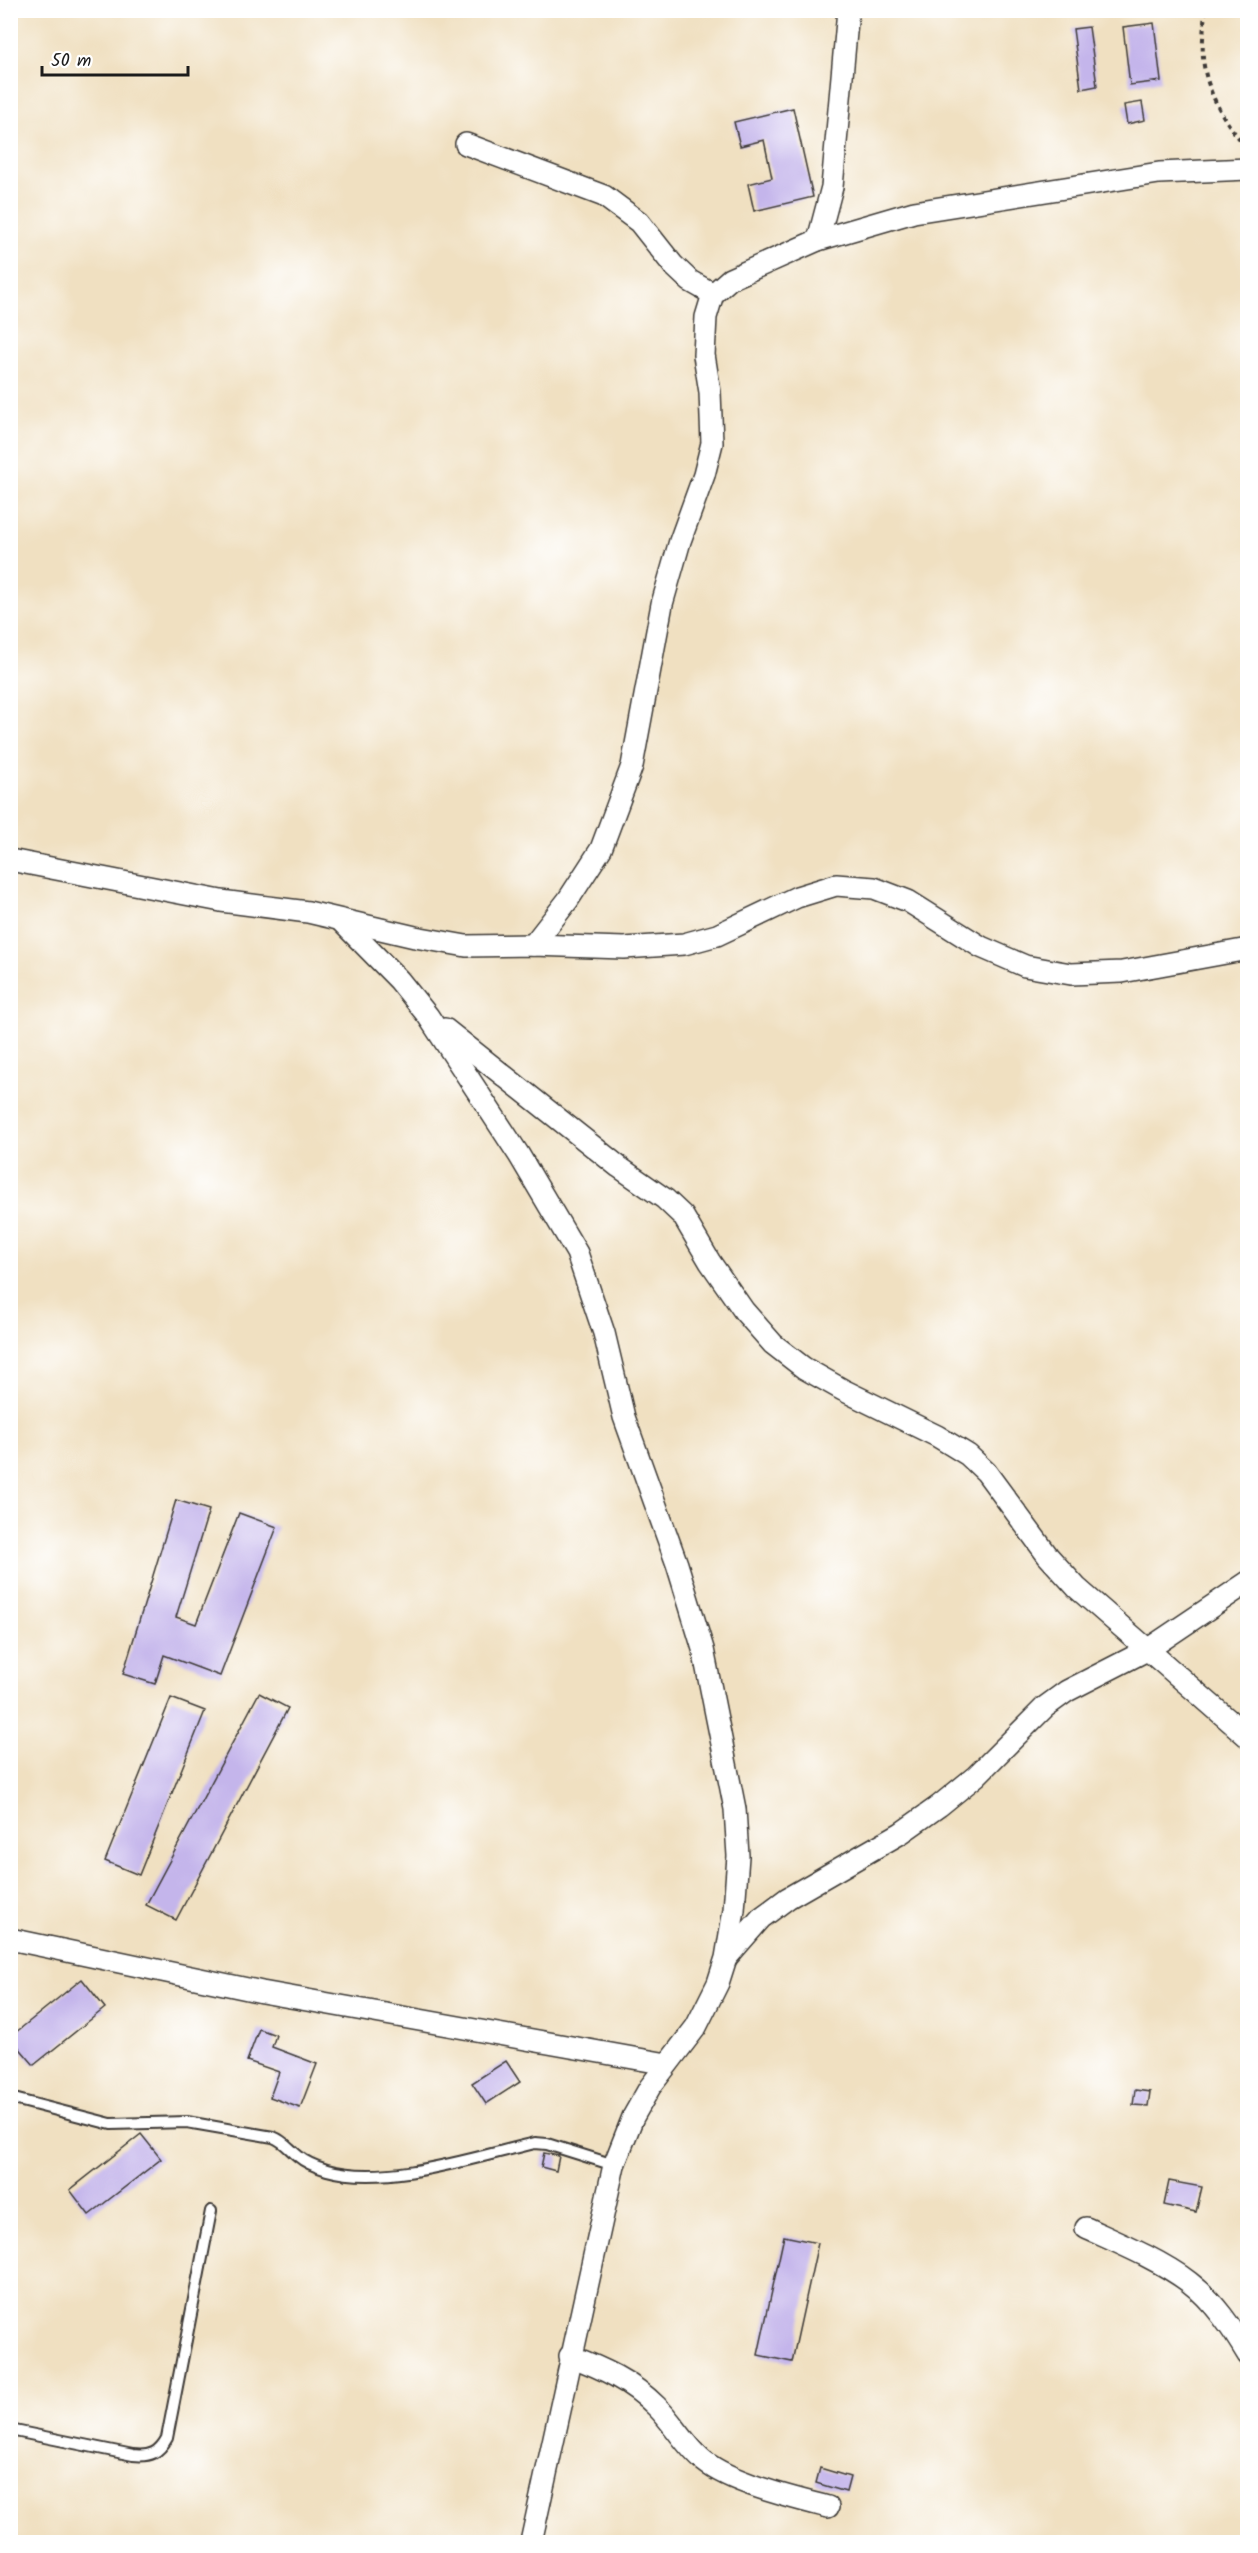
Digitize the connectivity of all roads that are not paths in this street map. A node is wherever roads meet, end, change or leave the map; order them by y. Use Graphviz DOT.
graph roads {
  1 [pos="848,10"];
  2 [pos="466,144"];
  3 [pos="1248,169"];
  4 [pos="818,240"];
  5 [pos="713,294"];
  6 [pos="10,860"];
  7 [pos="340,921"];
  8 [pos="533,945"];
  9 [pos="1248,949"];
  10 [pos="428,1016"];
  11 [pos="1248,1582"];
  12 [pos="1147,1650"];
  13 [pos="1248,1737"];
  14 [pos="10,1940"];
  15 [pos="726,1958"];
  16 [pos="667,2064"];
  17 [pos="10,2098"];
  18 [pos="614,2165"];
  19 [pos="211,2211"];
  20 [pos="1086,2228"];
  21 [pos="1248,2355"];
  22 [pos="570,2356"];
  23 [pos="10,2430"];
  24 [pos="828,2507"];
  25 [pos="531,2542"];
  1 -- 4 [label="street"];
  2 -- 5 [label="street"];
  3 -- 4 [label="street"];
  4 -- 5 [label="street"];
  5 -- 8 [label="street"];
  6 -- 7 [label="street"];
  7 -- 8 [label="street"];
  7 -- 10 [label="street"];
  8 -- 9 [label="street"];
  10 -- 12 [label="street"];
  10 -- 15 [label="street"];
  11 -- 12 [label="street"];
  12 -- 13 [label="street"];
  12 -- 15 [label="street"];
  14 -- 16 [label="street"];
  15 -- 16 [label="street"];
  16 -- 18 [label="street"];
  17 -- 18 [label="lane"];
  18 -- 22 [label="street"];
  19 -- 23 [label="lane"];
  20 -- 21 [label="street"];
  22 -- 24 [label="street"];
  22 -- 25 [label="street"];
}
